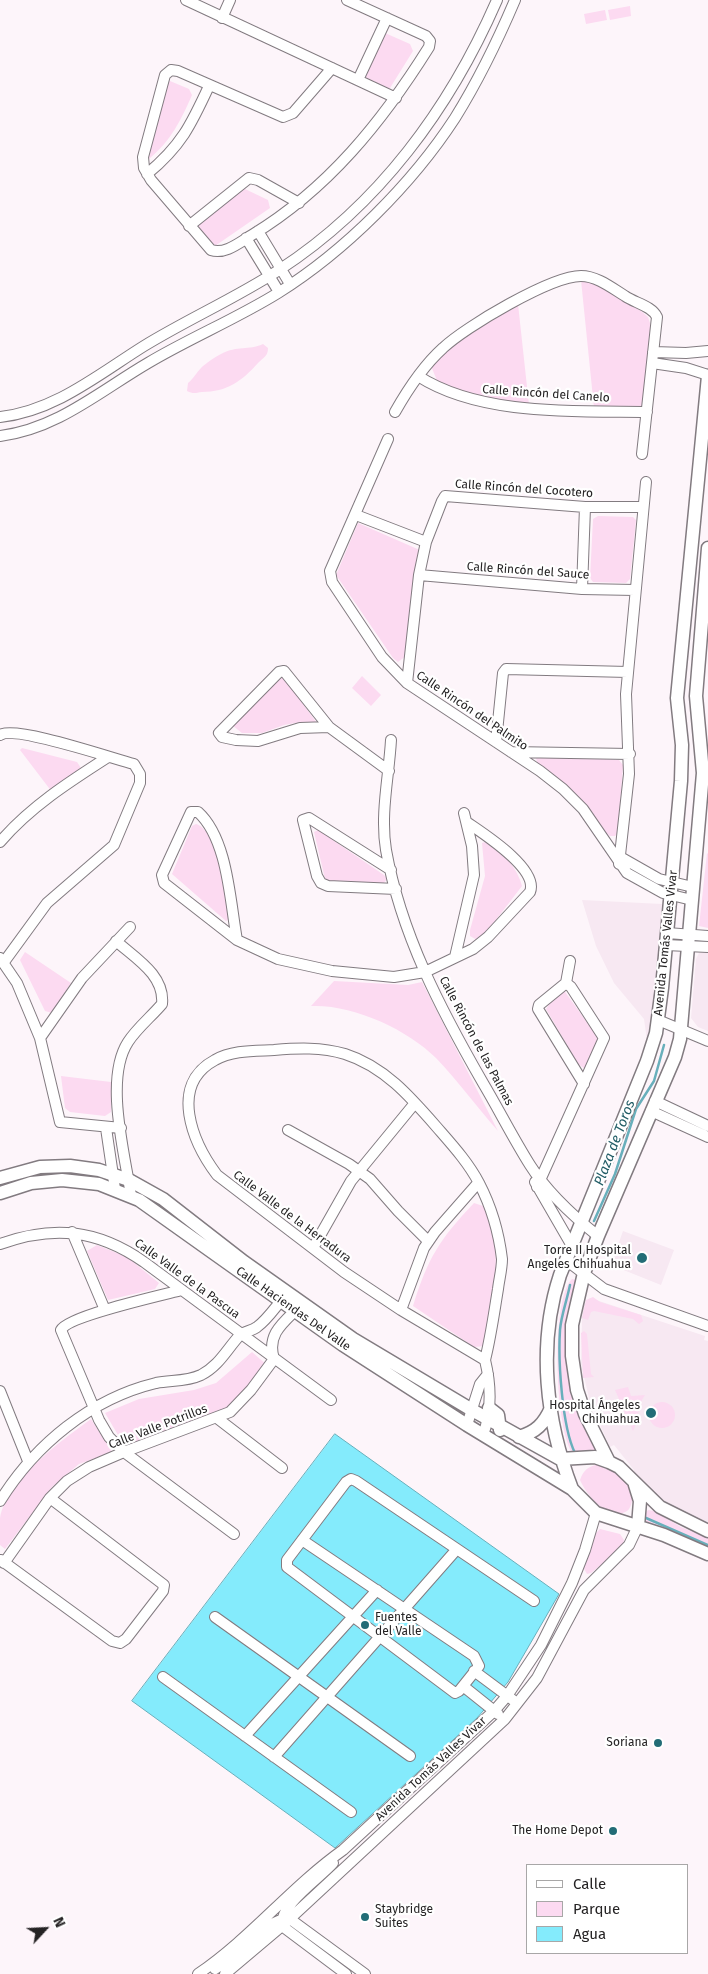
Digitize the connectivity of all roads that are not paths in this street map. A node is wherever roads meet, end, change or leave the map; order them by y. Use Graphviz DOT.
graph roads {
  1 [pos="186,0"];
  2 [pos="230,0"];
  3 [pos="347,0"];
  4 [pos="497,0"];
  5 [pos="515,0"];
  6 [pos="222,18"];
  7 [pos="386,18"];
  8 [pos="470,57"];
  9 [pos="485,64"];
  10 [pos="332,68"];
  11 [pos="358,80"];
  12 [pos="209,86"];
  13 [pos="396,98"];
  14 [pos="147,174"];
  15 [pos="298,203"];
  16 [pos="189,226"];
  17 [pos="258,231"];
  18 [pos="246,238"];
  19 [pos="281,269"];
  20 [pos="269,276"];
  21 [pos="290,284"];
  22 [pos="279,292"];
  23 [pos="145,345"];
  24 [pos="708,351"];
  25 [pos="654,352"];
  26 [pos="686,354"];
  27 [pos="152,361"];
  28 [pos="652,363"];
  29 [pos="686,368"];
  30 [pos="418,376"];
  31 [pos="708,376"];
  32 [pos="394,412"];
  33 [pos="646,412"];
  34 [pos="0,417"];
  35 [pos="0,436"];
  36 [pos="388,439"];
  37 [pos="642,454"];
  38 [pos="646,482"];
  39 [pos="644,506"];
  40 [pos="585,507"];
  41 [pos="356,515"];
  42 [pos="426,542"];
  43 [pos="708,548"];
  44 [pos="419,575"];
  45 [pos="582,589"];
  46 [pos="635,590"];
  47 [pos="628,672"];
  48 [pos="407,683"];
  49 [pos="329,727"];
  50 [pos="0,735"];
  51 [pos="391,740"];
  52 [pos="496,742"];
  53 [pos="511,752"];
  54 [pos="630,754"];
  55 [pos="108,757"];
  56 [pos="389,771"];
  57 [pos="0,842"];
  58 [pos="618,858"];
  59 [pos="391,870"];
  60 [pos="649,875"];
  61 [pos="644,885"];
  62 [pos="396,889"];
  63 [pos="672,890"];
  64 [pos="692,894"];
  65 [pos="130,927"];
  66 [pos="708,936"];
  67 [pos="666,939"];
  68 [pos="237,940"];
  69 [pos="688,940"];
  70 [pos="116,941"];
  71 [pos="708,947"];
  72 [pos="455,957"];
  73 [pos="2,960"];
  74 [pos="570,961"];
  75 [pos="425,972"];
  76 [pos="566,983"];
  77 [pos="658,1020"];
  78 [pos="679,1029"];
  79 [pos="40,1038"];
  80 [pos="708,1041"];
  81 [pos="584,1084"];
  82 [pos="415,1103"];
  83 [pos="653,1106"];
  84 [pos="708,1126"];
  85 [pos="106,1128"];
  86 [pos="121,1128"];
  87 [pos="288,1130"];
  88 [pos="708,1137"];
  89 [pos="359,1170"];
  90 [pos="112,1174"];
  91 [pos="0,1178"];
  92 [pos="129,1180"];
  93 [pos="478,1183"];
  94 [pos="539,1183"];
  95 [pos="115,1189"];
  96 [pos="0,1193"];
  97 [pos="131,1196"];
  98 [pos="564,1206"];
  99 [pos="553,1214"];
  100 [pos="581,1222"];
  101 [pos="72,1232"];
  102 [pos="598,1236"];
  103 [pos="428,1241"];
  104 [pos="0,1244"];
  105 [pos="572,1246"];
  106 [pos="313,1248"];
  107 [pos="566,1260"];
  108 [pos="584,1273"];
  109 [pos="182,1290"];
  110 [pos="284,1298"];
  111 [pos="298,1308"];
  112 [pos="105,1310"];
  113 [pos="401,1310"];
  114 [pos="708,1326"];
  115 [pos="242,1334"];
  116 [pos="274,1359"];
  117 [pos="485,1360"];
  118 [pos="488,1374"];
  119 [pos="0,1391"];
  120 [pos="331,1400"];
  121 [pos="473,1405"];
  122 [pos="94,1408"];
  123 [pos="551,1408"];
  124 [pos="489,1413"];
  125 [pos="217,1418"];
  126 [pos="466,1426"];
  127 [pos="501,1427"];
  128 [pos="483,1435"];
  129 [pos="519,1437"];
  130 [pos="497,1444"];
  131 [pos="124,1452"];
  132 [pos="560,1460"];
  133 [pos="28,1461"];
  134 [pos="609,1462"];
  135 [pos="282,1468"];
  136 [pos="635,1485"];
  137 [pos="572,1489"];
  138 [pos="50,1498"];
  139 [pos="0,1501"];
  140 [pos="596,1513"];
  141 [pos="638,1526"];
  142 [pos="708,1531"];
  143 [pos="234,1534"];
  144 [pos="302,1540"];
  145 [pos="457,1549"];
  146 [pos="708,1554"];
  147 [pos="2,1561"];
  148 [pos="572,1583"];
  149 [pos="376,1590"];
  150 [pos="584,1590"];
  151 [pos="534,1600"];
  152 [pos="405,1608"];
  153 [pos="353,1616"];
  154 [pos="215,1617"];
  155 [pos="381,1636"];
  156 [pos="474,1671"];
  157 [pos="299,1676"];
  158 [pos="163,1677"];
  159 [pos="462,1686"];
  160 [pos="507,1696"];
  161 [pos="327,1697"];
  162 [pos="518,1704"];
  163 [pos="494,1711"];
  164 [pos="505,1719"];
  165 [pos="245,1736"];
  166 [pos="410,1756"];
  167 [pos="274,1757"];
  168 [pos="351,1812"];
  169 [pos="343,1850"];
  170 [pos="284,1921"];
  171 [pos="350,1972"];
  172 [pos="198,1974"];
  173 [pos="205,1974"];
  174 [pos="225,1974"];
  175 [pos="365,1974"];
  1 -- 6 [label="street"];
  2 -- 6 [label="street"];
  3 -- 7 [label="street"];
  4 -- 8 [label="street"];
  5 -- 9 [label="street"];
  6 -- 10 [label="street"];
  7 -- 11 [label="street"];
  7 -- 13 [label="street"];
  8 -- 9 [label="street"];
  8 -- 19 [label="street"];
  9 -- 21 [label="street"];
  10 -- 11 [label="street"];
  10 -- 12 [label="street"];
  11 -- 13 [label="street"];
  12 -- 14 [label="street"];
  12 -- 14 [label="street"];
  13 -- 15 [label="street"];
  14 -- 16 [label="street"];
  15 -- 16 [label="street"];
  15 -- 17 [label="street"];
  16 -- 18 [label="street"];
  17 -- 18 [label="street"];
  17 -- 19 [label="street"];
  18 -- 20 [label="street"];
  19 -- 20 [label="street"];
  19 -- 21 [label="street"];
  20 -- 22 [label="street"];
  20 -- 23 [label="street"];
  21 -- 22 [label="street"];
  22 -- 27 [label="street"];
  23 -- 27 [label="street"];
  23 -- 34 [label="street"];
  24 -- 26 [label="street"];
  25 -- 26 [label="street"];
  25 -- 28 [label="street"];
  25 -- 30 [label="street"];
  26 -- 29 [label="street"];
  27 -- 35 [label="street"];
  28 -- 29 [label="street"];
  28 -- 33 [label="street"];
  29 -- 31 [label="street"];
  30 -- 32 [label="street"];
  30 -- 33 [label="street, Calle Rincón del Canelo"];
  31 -- 63 [label="main road, Avenida Tomás Valles Vivar"];
  33 -- 37 [label="street"];
  36 -- 41 [label="street, Calle Rincón del Palmito"];
  38 -- 39 [label="street"];
  39 -- 40 [label="street, Calle Rincón del Cocotero"];
  39 -- 46 [label="street"];
  40 -- 42 [label="street, Calle Rincón del Cocotero"];
  40 -- 45 [label="street"];
  41 -- 42 [label="street"];
  41 -- 48 [label="street, Calle Rincón del Palmito"];
  42 -- 44 [label="street, Calle Rincón del Cocotero"];
  43 -- 64 [label="main road, Avenida Tomás Valles Vivar"];
  44 -- 45 [label="street, Calle Rincón del Sauce"];
  44 -- 48 [label="street, Calle Rincón del Cocotero"];
  45 -- 46 [label="street, Calle Rincón del Sauce"];
  46 -- 47 [label="street"];
  47 -- 52 [label="street"];
  47 -- 54 [label="street"];
  48 -- 52 [label="street, Calle Rincón del Palmito"];
  49 -- 49 [label="street"];
  49 -- 56 [label="street"];
  50 -- 55 [label="street"];
  51 -- 56 [label="street, Calle Rincón de las Palmas"];
  52 -- 53 [label="street, Calle Rincón del Palmito"];
  53 -- 54 [label="street"];
  53 -- 58 [label="street, Calle Rincón del Palmito"];
  54 -- 58 [label="street"];
  55 -- 57 [label="street"];
  55 -- 73 [label="street"];
  56 -- 59 [label="street, Calle Rincón de las Palmas"];
  58 -- 60 [label="street, Calle Rincón del Palmito"];
  58 -- 61 [label="street, Calle Rincón del Palmito"];
  59 -- 62 [label="street, Calle Rincón de las Palmas"];
  59 -- 62 [label="street"];
  60 -- 61 [label="street"];
  60 -- 63 [label="street, Calle Rincón del Palmito"];
  61 -- 63 [label="street, Calle Rincón del Palmito"];
  62 -- 75 [label="street, Calle Rincón de las Palmas"];
  63 -- 64 [label="street"];
  63 -- 67 [label="main road, Avenida Tomás Valles Vivar"];
  64 -- 69 [label="main road, Avenida Tomás Valles Vivar"];
  65 -- 70 [label="street"];
  66 -- 69 [label="street"];
  67 -- 69 [label="street"];
  67 -- 77 [label="main road, Avenida Tomás Valles Vivar"];
  68 -- 68 [label="street"];
  68 -- 75 [label="street"];
  69 -- 71 [label="street"];
  69 -- 78 [label="main road, Avenida Tomás Valles Vivar"];
  70 -- 79 [label="street"];
  70 -- 86 [label="street"];
  72 -- 72 [label="street"];
  72 -- 75 [label="street"];
  73 -- 79 [label="street"];
  74 -- 76 [label="street"];
  75 -- 94 [label="street, Calle Rincón de las Palmas"];
  76 -- 81 [label="street"];
  76 -- 81 [label="street"];
  77 -- 78 [label="street"];
  77 -- 100 [label="main road, Avenida Tomás Valles Vivar"];
  78 -- 80 [label="street"];
  78 -- 83 [label="main road, Avenida Tomás Valles Vivar"];
  79 -- 85 [label="street"];
  81 -- 94 [label="street"];
  82 -- 89 [label="street"];
  82 -- 93 [label="street, Calle Valle de la Herradura"];
  82 -- 106 [label="street, Calle Valle de la Herradura"];
  83 -- 84 [label="street"];
  83 -- 88 [label="street"];
  83 -- 102 [label="main road, Avenida Tomás Valles Vivar"];
  85 -- 86 [label="street"];
  85 -- 90 [label="street"];
  86 -- 92 [label="street"];
  87 -- 89 [label="street"];
  89 -- 103 [label="street"];
  89 -- 106 [label="street"];
  90 -- 91 [label="main road, Calle Haciendas Del Valle"];
  90 -- 92 [label="main road, Calle Haciendas Del Valle"];
  90 -- 95 [label="street"];
  92 -- 97 [label="street"];
  92 -- 110 [label="main road, Calle Haciendas Del Valle"];
  93 -- 103 [label="street"];
  93 -- 117 [label="street, Calle Valle de la Herradura"];
  94 -- 98 [label="street"];
  94 -- 99 [label="street"];
  95 -- 96 [label="main road, Calle Haciendas Del Valle"];
  95 -- 97 [label="main road, Calle Haciendas Del Valle"];
  97 -- 110 [label="main road, Calle Haciendas Del Valle"];
  98 -- 99 [label="street"];
  98 -- 100 [label="street"];
  99 -- 105 [label="street"];
  100 -- 102 [label="street"];
  100 -- 105 [label="main road, Avenida Tomás Valles Vivar"];
  101 -- 104 [label="street, Calle Valle de la Pascua"];
  101 -- 109 [label="street, Calle Valle de la Pascua"];
  101 -- 112 [label="street"];
  102 -- 108 [label="main road, Avenida Tomás Valles Vivar"];
  103 -- 113 [label="street"];
  105 -- 107 [label="main road, Avenida Tomás Valles Vivar"];
  106 -- 113 [label="street, Calle Valle de la Herradura"];
  107 -- 108 [label="street"];
  107 -- 123 [label="main road, Avenida Tomás Valles Vivar"];
  108 -- 114 [label="street"];
  108 -- 134 [label="main road, Avenida Tomás Valles Vivar"];
  109 -- 112 [label="street"];
  109 -- 115 [label="street, Calle Valle de la Pascua"];
  110 -- 111 [label="main road, Calle Haciendas Del Valle"];
  110 -- 115 [label="street"];
  111 -- 116 [label="street"];
  111 -- 121 [label="main road, Calle Haciendas Del Valle"];
  111 -- 126 [label="main road, Calle Haciendas Del Valle"];
  112 -- 122 [label="street"];
  113 -- 117 [label="street, Calle Valle de la Herradura"];
  115 -- 116 [label="street, Calle Valle de la Pascua"];
  115 -- 122 [label="street"];
  116 -- 120 [label="street, Calle Valle de la Pascua"];
  116 -- 125 [label="street, Calle Valle Potrillos"];
  117 -- 118 [label="street, Calle Valle de la Herradura"];
  118 -- 121 [label="street"];
  118 -- 124 [label="street, Calle Valle de la Herradura"];
  119 -- 133 [label="street"];
  121 -- 124 [label="main road, Calle Haciendas Del Valle"];
  121 -- 126 [label="street"];
  122 -- 131 [label="street"];
  122 -- 133 [label="street"];
  123 -- 129 [label="main road"];
  123 -- 132 [label="main road, Avenida Tomás Valles Vivar"];
  124 -- 127 [label="main road, Calle Haciendas Del Valle"];
  124 -- 128 [label="street, Calle Valle de la Herradura"];
  125 -- 131 [label="street, Calle Valle Potrillos"];
  125 -- 135 [label="street"];
  126 -- 128 [label="main road, Calle Haciendas Del Valle"];
  127 -- 129 [label="main road, Calle Haciendas Del Valle"];
  127 -- 130 [label="main road"];
  128 -- 130 [label="main road, Calle Haciendas Del Valle"];
  129 -- 132 [label="main road, Calle Haciendas Del Valle"];
  130 -- 137 [label="main road, Calle Haciendas Del Valle"];
  131 -- 138 [label="street, Calle Valle Potrillos"];
  131 -- 143 [label="street"];
  132 -- 134 [label="main road"];
  132 -- 137 [label="main road, Avenida Tomás Valles Vivar"];
  133 -- 139 [label="street"];
  134 -- 136 [label="main road"];
  136 -- 141 [label="main road"];
  136 -- 142 [label="main road"];
  137 -- 140 [label="main road"];
  138 -- 147 [label="street, Calle Valle Potrillos"];
  138 -- 147 [label="street"];
  140 -- 141 [label="main road"];
  140 -- 148 [label="street, Avenida Tomás Valles Vivar"];
  141 -- 146 [label="main road"];
  141 -- 150 [label="street, Avenida Tomás Valles Vivar"];
  144 -- 145 [label="street"];
  144 -- 149 [label="street"];
  144 -- 153 [label="street"];
  145 -- 151 [label="street"];
  145 -- 152 [label="street"];
  148 -- 150 [label="street"];
  148 -- 160 [label="street, Avenida Tomás Valles Vivar"];
  149 -- 152 [label="street"];
  149 -- 153 [label="street"];
  150 -- 162 [label="street, Avenida Tomás Valles Vivar"];
  152 -- 155 [label="street"];
  152 -- 156 [label="street"];
  153 -- 155 [label="street"];
  153 -- 157 [label="street"];
  154 -- 157 [label="street"];
  155 -- 159 [label="street"];
  155 -- 161 [label="street"];
  156 -- 159 [label="street"];
  156 -- 160 [label="street"];
  157 -- 161 [label="street"];
  157 -- 165 [label="street"];
  158 -- 165 [label="street"];
  159 -- 163 [label="street"];
  160 -- 162 [label="street"];
  160 -- 163 [label="street, Avenida Tomás Valles Vivar"];
  161 -- 166 [label="street"];
  161 -- 167 [label="street"];
  162 -- 164 [label="street, Avenida Tomás Valles Vivar"];
  163 -- 164 [label="street"];
  163 -- 169 [label="street, Avenida Tomás Valles Vivar"];
  164 -- 170 [label="street, Avenida Tomás Valles Vivar"];
  165 -- 167 [label="street"];
  167 -- 168 [label="street"];
  169 -- 170 [label="street"];
  169 -- 172 [label="street, Avenida Tomás Valles Vivar"];
  170 -- 171 [label="street"];
  170 -- 173 [label="street"];
  170 -- 174 [label="street, Avenida Tomás Valles Vivar"];
  171 -- 175 [label="street"];
}
